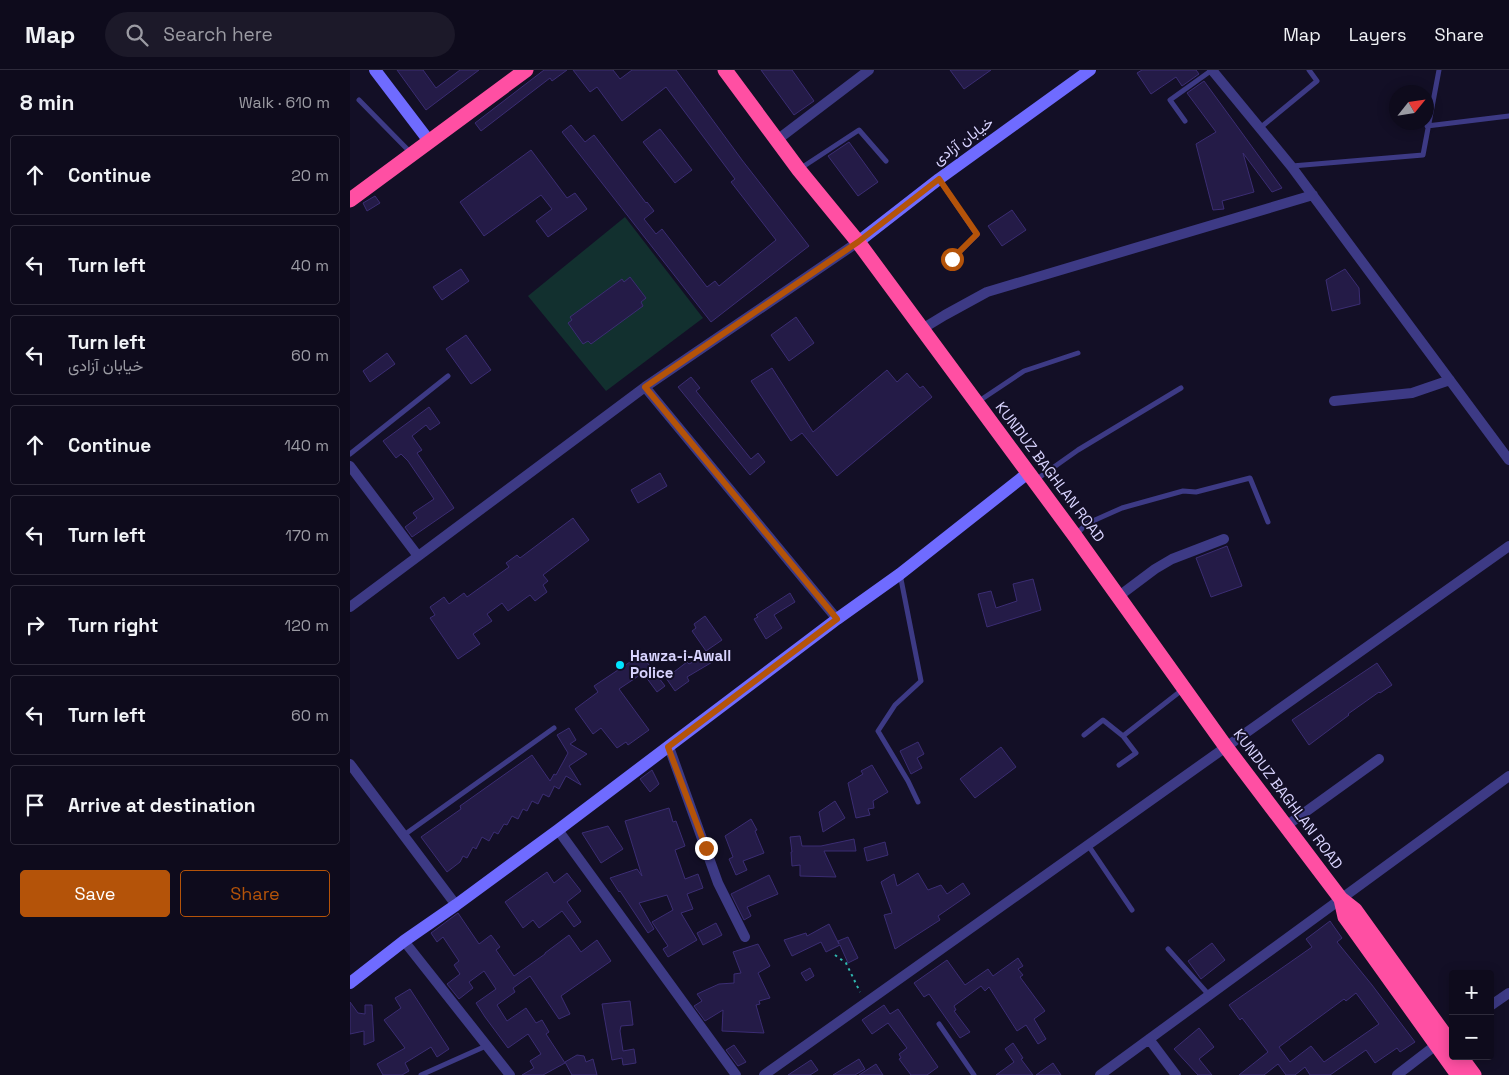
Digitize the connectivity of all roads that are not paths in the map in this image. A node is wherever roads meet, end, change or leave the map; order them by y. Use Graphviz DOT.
graph roads {
  1 [pos="375,70"];
  2 [pos="526,70"];
  3 [pos="725,70"];
  4 [pos="869,70"];
  5 [pos="1090,70"];
  6 [pos="1212,70"];
  7 [pos="1309,70"];
  8 [pos="1438,70"];
  9 [pos="1434,90"];
  10 [pos="359,100"];
  11 [pos="1509,116"];
  12 [pos="1185,121"];
  13 [pos="1434,125"];
  14 [pos="1260,128"];
  15 [pos="1426,130"];
  16 [pos="776,140"];
  17 [pos="429,141"];
  18 [pos="412,154"];
  19 [pos="886,161"];
  20 [pos="1291,166"];
  21 [pos="799,170"];
  22 [pos="939,179"];
  23 [pos="1313,195"];
  24 [pos="351,199"];
  25 [pos="858,242"];
  26 [pos="952,259"];
  27 [pos="922,329"];
  28 [pos="1078,353"];
  29 [pos="448,376"];
  30 [pos="1450,380"];
  31 [pos="645,387"];
  32 [pos="1181,388"];
  33 [pos="1334,401"];
  34 [pos="976,402"];
  35 [pos="350,454"];
  36 [pos="1509,460"];
  37 [pos="350,466"];
  38 [pos="1031,477"];
  39 [pos="1268,522"];
  40 [pos="1076,536"];
  41 [pos="1224,539"];
  42 [pos="1509,546"];
  43 [pos="418,556"];
  44 [pos="900,574"];
  45 [pos="1119,596"];
  46 [pos="350,607"];
  47 [pos="837,619"];
  48 [pos="1185,688"];
  49 [pos="554,728"];
  50 [pos="1084,736"];
  51 [pos="1123,736"];
  52 [pos="668,747"];
  53 [pos="1226,747"];
  54 [pos="1379,759"];
  55 [pos="350,764"];
  56 [pos="1119,765"];
  57 [pos="1509,776"];
  58 [pos="918,802"];
  59 [pos="1286,826"];
  60 [pos="558,830"];
  61 [pos="404,835"];
  62 [pos="1088,846"];
  63 [pos="1341,899"];
  64 [pos="456,905"];
  65 [pos="1132,910"];
  66 [pos="744,937"];
  67 [pos="404,941"];
  68 [pos="1168,949"];
  69 [pos="350,983"];
  70 [pos="1509,993"];
  71 [pos="1209,995"];
  72 [pos="1494,1003"];
  73 [pos="939,1024"];
  74 [pos="1149,1039"];
  75 [pos="1447,1041"];
  76 [pos="486,1046"];
  77 [pos="1463,1060"];
  78 [pos="421,1075"];
  79 [pos="510,1075"];
  80 [pos="736,1075"];
  81 [pos="764,1075"];
  82 [pos="974,1075"];
  83 [pos="1100,1075"];
  84 [pos="1176,1075"];
  85 [pos="1396,1075"];
  86 [pos="1458,1075"];
  87 [pos="1474,1075"];
  1 -- 17 [label="street"];
  2 -- 17 [label="highway"];
  3 -- 16 [label="highway, KUNDUZ BAGHLAN ROAD"];
  4 -- 16 [label="street"];
  5 -- 22 [label="street, خیابان آزادی"];
  6 -- 12 [label="lane"];
  6 -- 14 [label="street"];
  7 -- 14 [label="lane"];
  8 -- 9 [label="lane"];
  10 -- 18 [label="lane"];
  11 -- 13 [label="lane"];
  14 -- 20 [label="street"];
  15 -- 20 [label="lane"];
  16 -- 21 [label="highway, KUNDUZ BAGHLAN ROAD"];
  17 -- 18 [label="highway"];
  18 -- 24 [label="highway"];
  19 -- 21 [label="lane"];
  20 -- 23 [label="street"];
  21 -- 25 [label="highway, KUNDUZ BAGHLAN ROAD"];
  22 -- 25 [label="street, خیابان آزادی"];
  22 -- 26 [label="lane"];
  23 -- 27 [label="street"];
  23 -- 30 [label="street"];
  25 -- 27 [label="highway, KUNDUZ BAGHLAN ROAD"];
  25 -- 31 [label="street"];
  27 -- 34 [label="highway, KUNDUZ BAGHLAN ROAD"];
  28 -- 34 [label="lane"];
  29 -- 35 [label="lane"];
  30 -- 33 [label="street"];
  30 -- 36 [label="street"];
  31 -- 43 [label="street"];
  31 -- 47 [label="street"];
  32 -- 38 [label="lane"];
  34 -- 38 [label="highway, KUNDUZ BAGHLAN ROAD"];
  37 -- 43 [label="street"];
  38 -- 40 [label="highway, KUNDUZ BAGHLAN ROAD"];
  38 -- 44 [label="street"];
  39 -- 40 [label="lane"];
  40 -- 45 [label="highway, KUNDUZ BAGHLAN ROAD"];
  41 -- 45 [label="street"];
  42 -- 53 [label="street"];
  43 -- 46 [label="street"];
  44 -- 47 [label="street"];
  44 -- 58 [label="lane"];
  45 -- 48 [label="highway, KUNDUZ BAGHLAN ROAD"];
  47 -- 52 [label="street"];
  48 -- 51 [label="lane"];
  48 -- 53 [label="highway, KUNDUZ BAGHLAN ROAD"];
  49 -- 61 [label="lane"];
  50 -- 51 [label="lane"];
  51 -- 56 [label="lane"];
  52 -- 60 [label="street"];
  52 -- 66 [label="street"];
  53 -- 59 [label="highway, KUNDUZ BAGHLAN ROAD"];
  53 -- 62 [label="street"];
  54 -- 59 [label="street"];
  55 -- 61 [label="street"];
  57 -- 63 [label="street"];
  59 -- 63 [label="highway, KUNDUZ BAGHLAN ROAD"];
  60 -- 64 [label="street"];
  60 -- 80 [label="street"];
  61 -- 64 [label="street"];
  62 -- 65 [label="lane"];
  62 -- 81 [label="street"];
  63 -- 71 [label="street"];
  63 -- 75 [label="highway, KUNDUZ BAGHLAN ROAD"];
  64 -- 67 [label="street"];
  67 -- 69 [label="street"];
  67 -- 76 [label="street"];
  68 -- 71 [label="lane"];
  70 -- 72 [label="street"];
  71 -- 74 [label="street"];
  73 -- 82 [label="lane"];
  74 -- 83 [label="street"];
  74 -- 84 [label="street"];
  75 -- 85 [label="street"];
  75 -- 86 [label="highway, KUNDUZ BAGHLAN ROAD"];
  76 -- 78 [label="lane"];
  76 -- 79 [label="street"];
  77 -- 87 [label="highway"];
}
